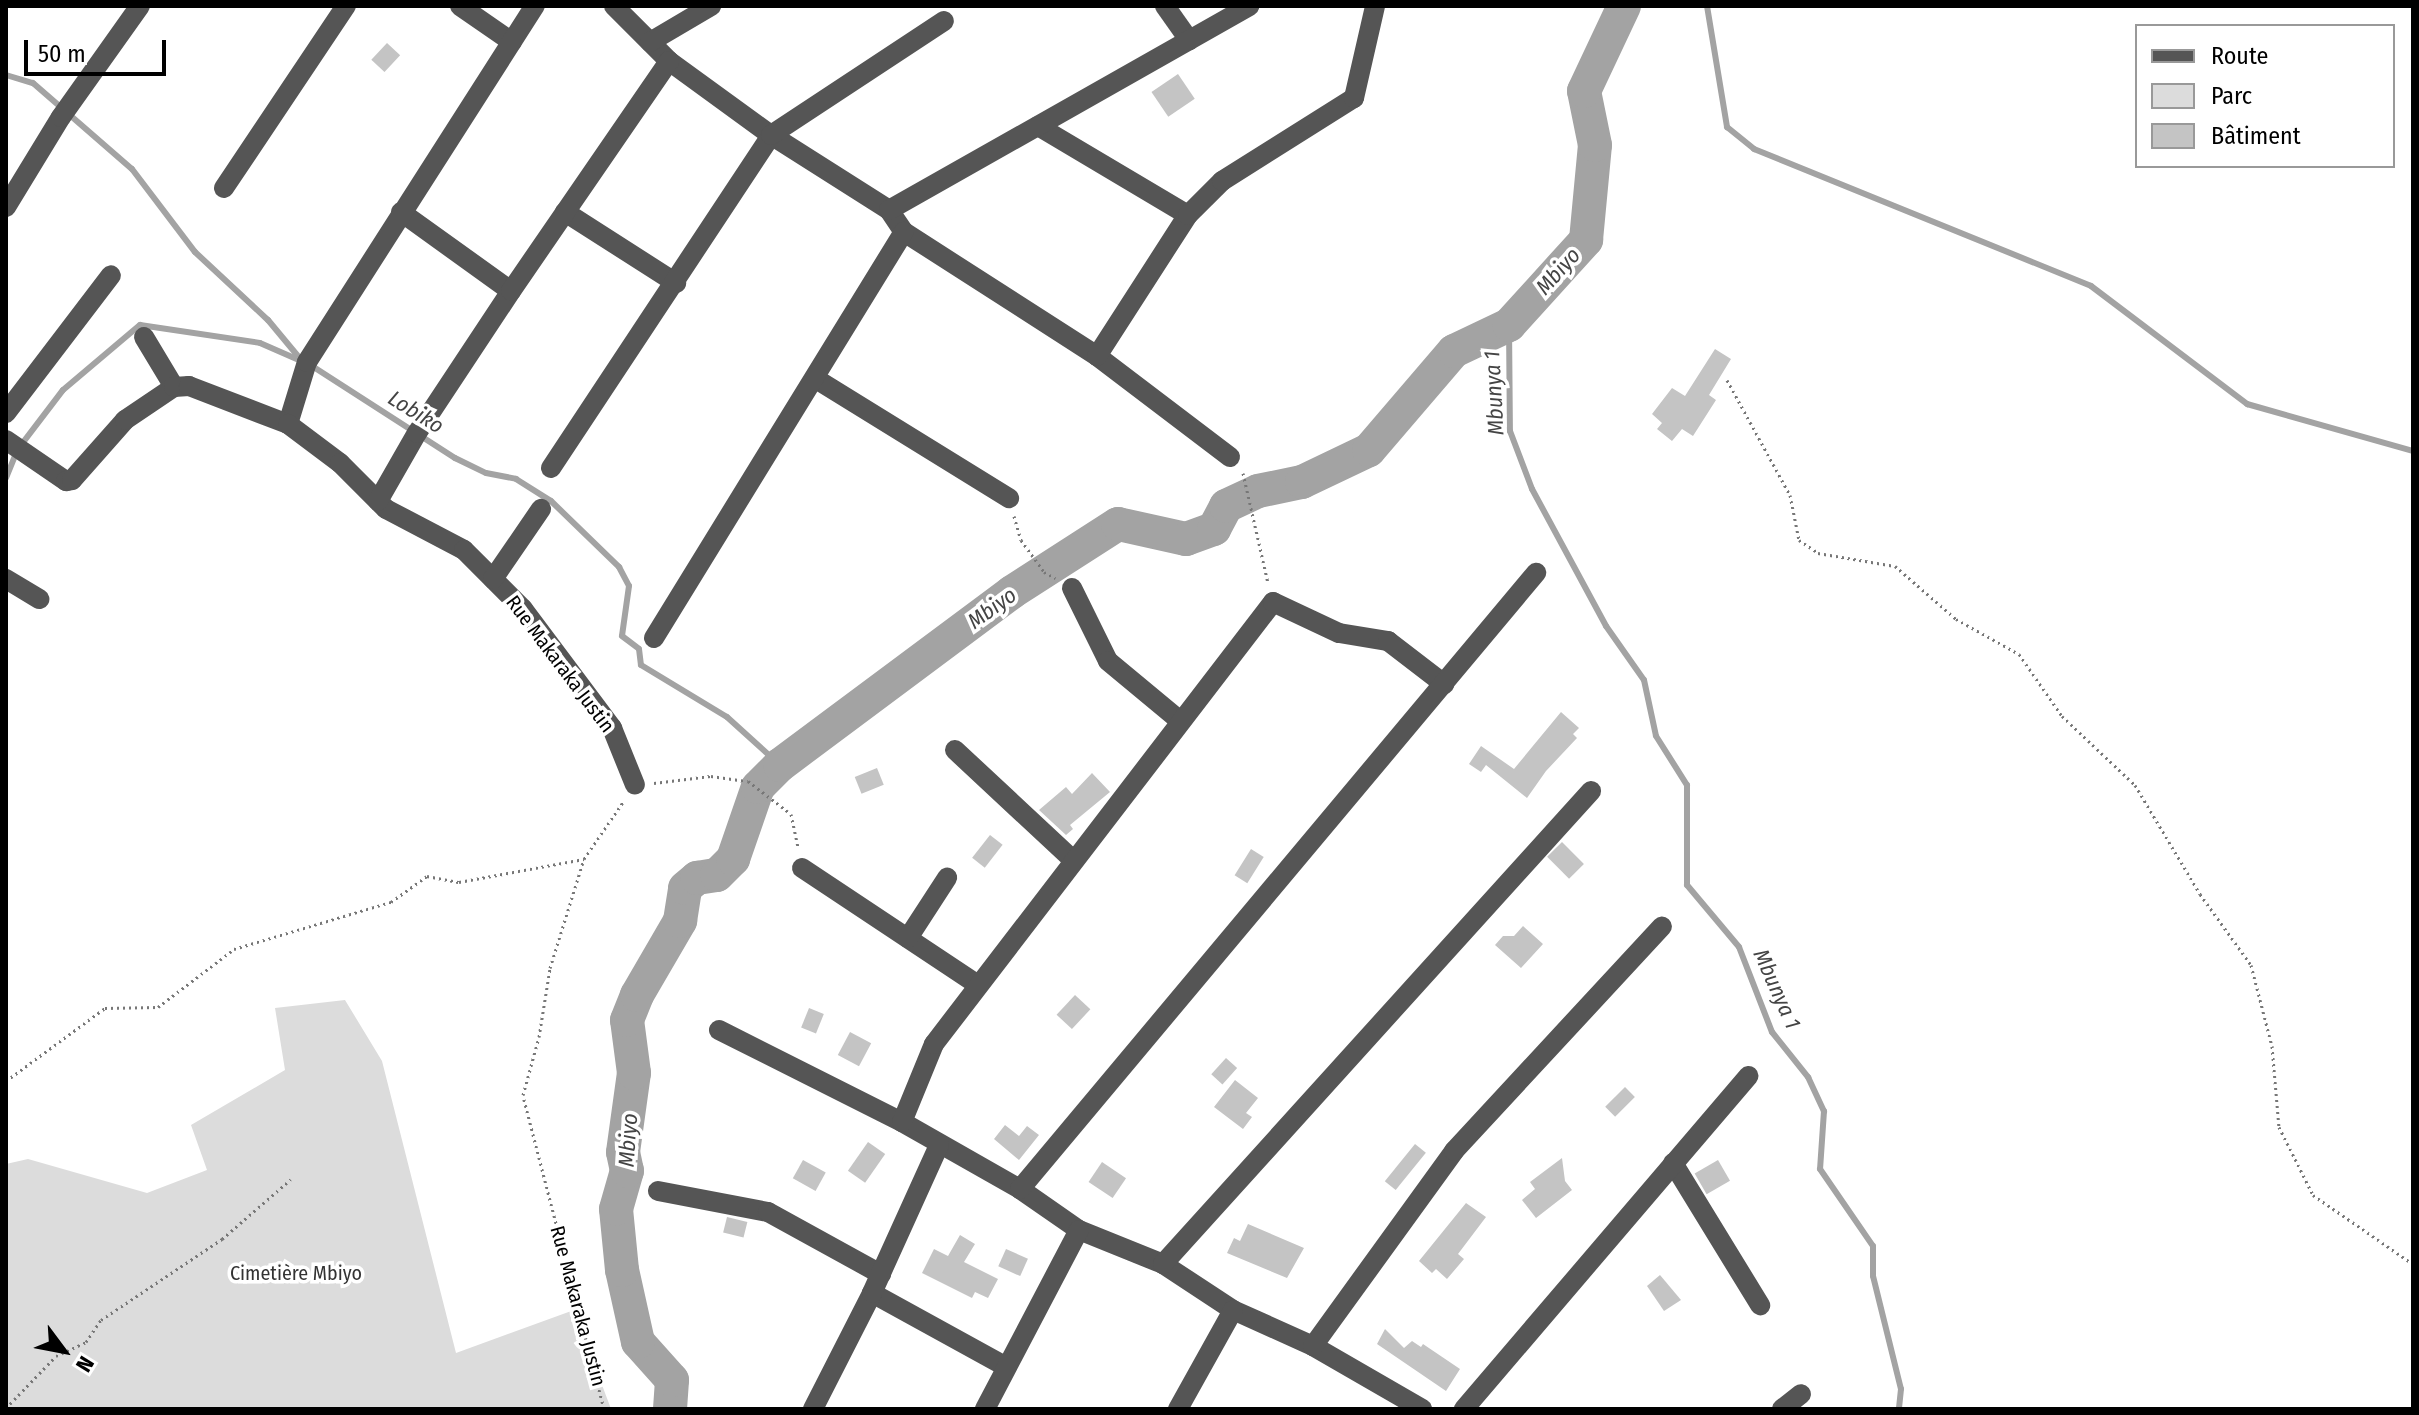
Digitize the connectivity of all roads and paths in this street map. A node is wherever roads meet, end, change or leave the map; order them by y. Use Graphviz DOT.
graph roads {
  1 [pos="140,6"];
  2 [pos="346,6"];
  3 [pos="460,6"];
  4 [pos="535,6"];
  5 [pos="614,6"];
  6 [pos="711,6"];
  7 [pos="1165,6"];
  8 [pos="1249,6"];
  9 [pos="1369,11"];
  10 [pos="944,21"];
  11 [pos="1189,40"];
  12 [pos="512,42"];
  13 [pos="650,42"];
  14 [pos="669,61"];
  15 [pos="1038,126"];
  16 [pos="771,135"];
  17 [pos="224,188"];
  18 [pos="6,207"];
  19 [pos="889,210"];
  20 [pos="401,212"];
  21 [pos="565,212"];
  22 [pos="1188,215"];
  23 [pos="904,232"];
  24 [pos="111,275"];
  25 [pos="676,283"];
  26 [pos="511,291"];
  27 [pos="144,337"];
  28 [pos="1097,356"];
  29 [pos="816,379"];
  30 [pos="1727,380"];
  31 [pos="174,387"];
  32 [pos="6,413"];
  33 [pos="288,424"];
  34 [pos="6,440"];
  35 [pos="1230,457"];
  36 [pos="551,468"];
  37 [pos="1247,485"];
  38 [pos="1009,498"];
  39 [pos="378,501"];
  40 [pos="541,509"];
  41 [pos="1536,573"];
  42 [pos="6,579"];
  43 [pos="493,579"];
  44 [pos="1072,588"];
  45 [pos="39,599"];
  46 [pos="1273,602"];
  47 [pos="654,638"];
  48 [pos="1444,684"];
  49 [pos="1179,720"];
  50 [pos="955,750"];
  51 [pos="635,785"];
  52 [pos="1591,791"];
  53 [pos="584,859"];
  54 [pos="1073,860"];
  55 [pos="802,868"];
  56 [pos="947,878"];
  57 [pos="1662,926"];
  58 [pos="908,938"];
  59 [pos="978,985"];
  60 [pos="719,1030"];
  61 [pos="1748,1076"];
  62 [pos="6,1081"];
  63 [pos="902,1122"];
  64 [pos="939,1145"];
  65 [pos="1673,1163"];
  66 [pos="291,1179"];
  67 [pos="1020,1189"];
  68 [pos="658,1191"];
  69 [pos="1079,1230"];
  70 [pos="1163,1264"];
  71 [pos="2413,1264"];
  72 [pos="881,1274"];
  73 [pos="872,1293"];
  74 [pos="1760,1305"];
  75 [pos="1233,1310"];
  76 [pos="1313,1346"];
  77 [pos="1005,1366"];
  78 [pos="1801,1394"];
  79 [pos="6,1408"];
  80 [pos="604,1409"];
  81 [pos="813,1409"];
  82 [pos="985,1409"];
  83 [pos="1178,1409"];
  84 [pos="1422,1409"];
  85 [pos="1464,1409"];
  86 [pos="1782,1409"];
  1 -- 18 [label="street"];
  2 -- 17 [label="street"];
  3 -- 12 [label="street"];
  4 -- 12 [label="street"];
  5 -- 13 [label="street"];
  6 -- 13 [label="street"];
  7 -- 11 [label="street"];
  8 -- 11 [label="street"];
  9 -- 22 [label="street"];
  10 -- 16 [label="street"];
  11 -- 15 [label="street"];
  12 -- 20 [label="street"];
  13 -- 14 [label="street"];
  14 -- 16 [label="street"];
  14 -- 21 [label="street"];
  15 -- 19 [label="street"];
  15 -- 22 [label="street"];
  16 -- 19 [label="street"];
  16 -- 25 [label="street"];
  19 -- 23 [label="street"];
  20 -- 26 [label="street"];
  20 -- 33 [label="street"];
  21 -- 25 [label="street"];
  21 -- 26 [label="street"];
  22 -- 28 [label="street"];
  23 -- 28 [label="street"];
  23 -- 29 [label="street"];
  24 -- 32 [label="street"];
  25 -- 36 [label="street"];
  26 -- 39 [label="street"];
  27 -- 31 [label="street"];
  28 -- 35 [label="street"];
  29 -- 38 [label="street"];
  29 -- 47 [label="street"];
  30 -- 71 [label="path"];
  31 -- 33 [label="street, Rue Makaraka Justin"];
  31 -- 34 [label="street"];
  33 -- 39 [label="street, Rue Makaraka Justin"];
  37 -- 46 [label="path"];
  38 -- 44 [label="path"];
  39 -- 43 [label="street, Rue Makaraka Justin"];
  40 -- 43 [label="street"];
  41 -- 48 [label="street"];
  42 -- 45 [label="street"];
  43 -- 51 [label="street, Rue Makaraka Justin"];
  44 -- 49 [label="street"];
  46 -- 48 [label="street"];
  46 -- 49 [label="street"];
  48 -- 67 [label="street"];
  49 -- 54 [label="street"];
  50 -- 54 [label="street"];
  51 -- 53 [label="path, Rue Makaraka Justin"];
  51 -- 55 [label="path"];
  52 -- 70 [label="street"];
  53 -- 62 [label="path"];
  53 -- 80 [label="path, Rue Makaraka Justin"];
  54 -- 59 [label="street"];
  55 -- 58 [label="street"];
  56 -- 58 [label="street"];
  57 -- 76 [label="street"];
  58 -- 59 [label="street"];
  59 -- 63 [label="street"];
  60 -- 63 [label="street"];
  61 -- 65 [label="street"];
  63 -- 64 [label="street"];
  64 -- 67 [label="street"];
  64 -- 72 [label="street"];
  65 -- 74 [label="street"];
  65 -- 85 [label="street"];
  66 -- 79 [label="path"];
  67 -- 69 [label="street"];
  68 -- 72 [label="street"];
  69 -- 70 [label="street"];
  69 -- 77 [label="street"];
  70 -- 75 [label="street"];
  72 -- 73 [label="street"];
  73 -- 77 [label="street"];
  73 -- 81 [label="street"];
  75 -- 76 [label="street"];
  75 -- 83 [label="street"];
  76 -- 84 [label="street"];
  77 -- 82 [label="street"];
  78 -- 86 [label="street"];
}
